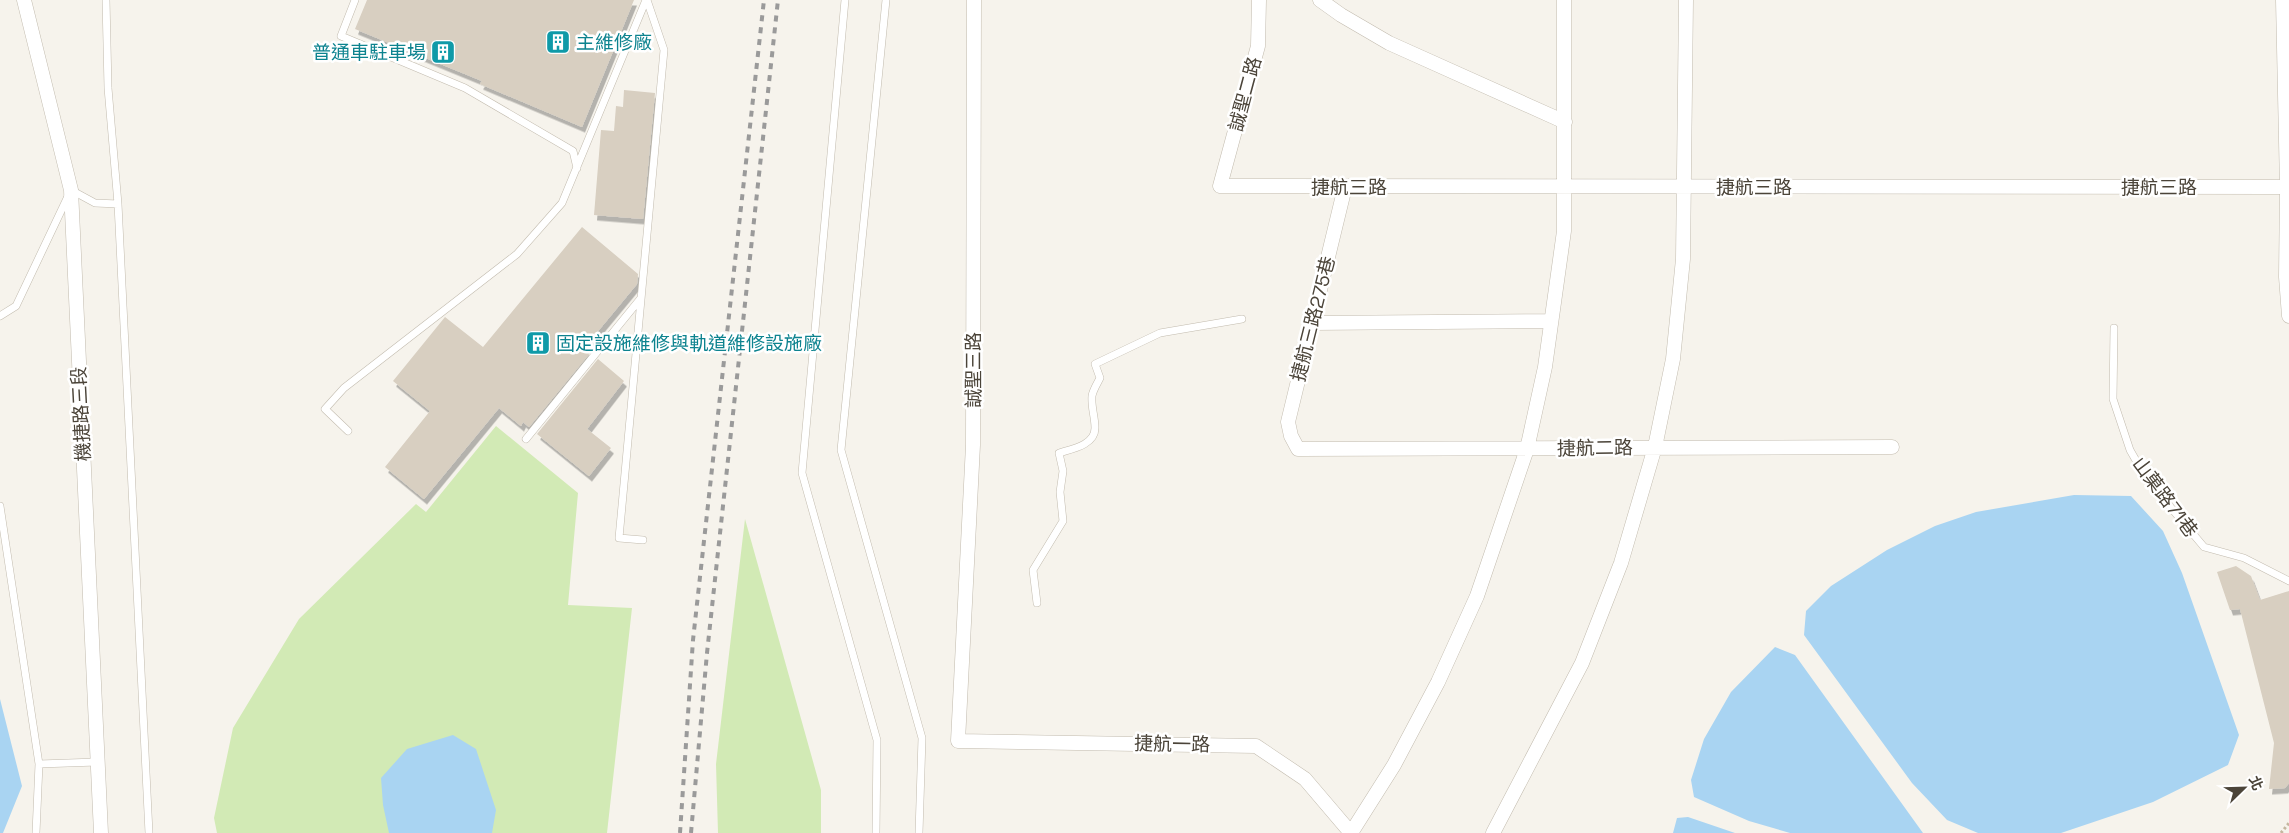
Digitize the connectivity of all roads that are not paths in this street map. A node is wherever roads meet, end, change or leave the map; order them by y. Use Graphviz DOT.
graph roads {
  1 [pos="24,0"];
  2 [pos="106,0"];
  3 [pos="355,0"];
  4 [pos="647,0"];
  5 [pos="845,0"];
  6 [pos="886,0"];
  7 [pos="974,0"];
  8 [pos="1259,0"];
  9 [pos="1320,0"];
  10 [pos="1564,0"];
  11 [pos="1686,0"];
  12 [pos="2283,0"];
  13 [pos="1565,122"];
  14 [pos="577,168"];
  15 [pos="1220,186"];
  16 [pos="2288,186"];
  17 [pos="1345,187"];
  18 [pos="1564,187"];
  19 [pos="1685,187"];
  20 [pos="71,190"];
  21 [pos="118,204"];
  22 [pos="641,298"];
  23 [pos="0,316"];
  24 [pos="2289,316"];
  25 [pos="1242,319"];
  26 [pos="1551,321"];
  27 [pos="1312,323"];
  28 [pos="2114,328"];
  29 [pos="348,431"];
  30 [pos="526,439"];
  31 [pos="1655,447"];
  32 [pos="1892,447"];
  33 [pos="1298,449"];
  34 [pos="1527,449"];
  35 [pos="0,506"];
  36 [pos="643,540"];
  37 [pos="2289,581"];
  38 [pos="1037,603"];
  39 [pos="958,740"];
  40 [pos="97,762"];
  41 [pos="39,764"];
  42 [pos="36,833"];
  43 [pos="101,833"];
  44 [pos="149,833"];
  45 [pos="876,833"];
  46 [pos="919,833"];
  47 [pos="1351,833"];
  48 [pos="1493,833"];
  1 -- 20 [label="street, 機捷路三段"];
  2 -- 21 [label="lane"];
  3 -- 14 [label="lane"];
  4 -- 14 [label="lane"];
  4 -- 22 [label="lane"];
  5 -- 45 [label="lane"];
  6 -- 46 [label="lane"];
  7 -- 39 [label="street, 誠聖三路"];
  8 -- 15 [label="street, 誠聖二路"];
  9 -- 13 [label="street"];
  10 -- 13 [label="street"];
  11 -- 19 [label="street"];
  12 -- 16 [label="street"];
  13 -- 18 [label="street"];
  14 -- 29 [label="lane"];
  15 -- 17 [label="street, 捷航三路"];
  16 -- 19 [label="street, 捷航三路"];
  16 -- 24 [label="street"];
  17 -- 18 [label="street, 捷航三路"];
  17 -- 27 [label="street, 捷航三路275巷"];
  18 -- 19 [label="street, 捷航三路"];
  18 -- 26 [label="street"];
  19 -- 31 [label="street"];
  20 -- 21 [label="lane"];
  20 -- 23 [label="lane"];
  20 -- 40 [label="street, 機捷路三段"];
  21 -- 44 [label="lane"];
  22 -- 30 [label="lane"];
  22 -- 36 [label="lane"];
  25 -- 38 [label="lane"];
  26 -- 27 [label="street"];
  26 -- 34 [label="street"];
  27 -- 33 [label="street, 捷航三路275巷"];
  28 -- 37 [label="lane, 山菓路71巷"];
  31 -- 32 [label="street, 捷航二路"];
  31 -- 34 [label="street, 捷航二路"];
  31 -- 48 [label="street"];
  33 -- 34 [label="street, 捷航二路"];
  34 -- 47 [label="street"];
  35 -- 41 [label="lane"];
  39 -- 47 [label="street, 捷航一路"];
  40 -- 41 [label="lane"];
  40 -- 43 [label="street, 機捷路三段"];
  41 -- 42 [label="lane"];
}
